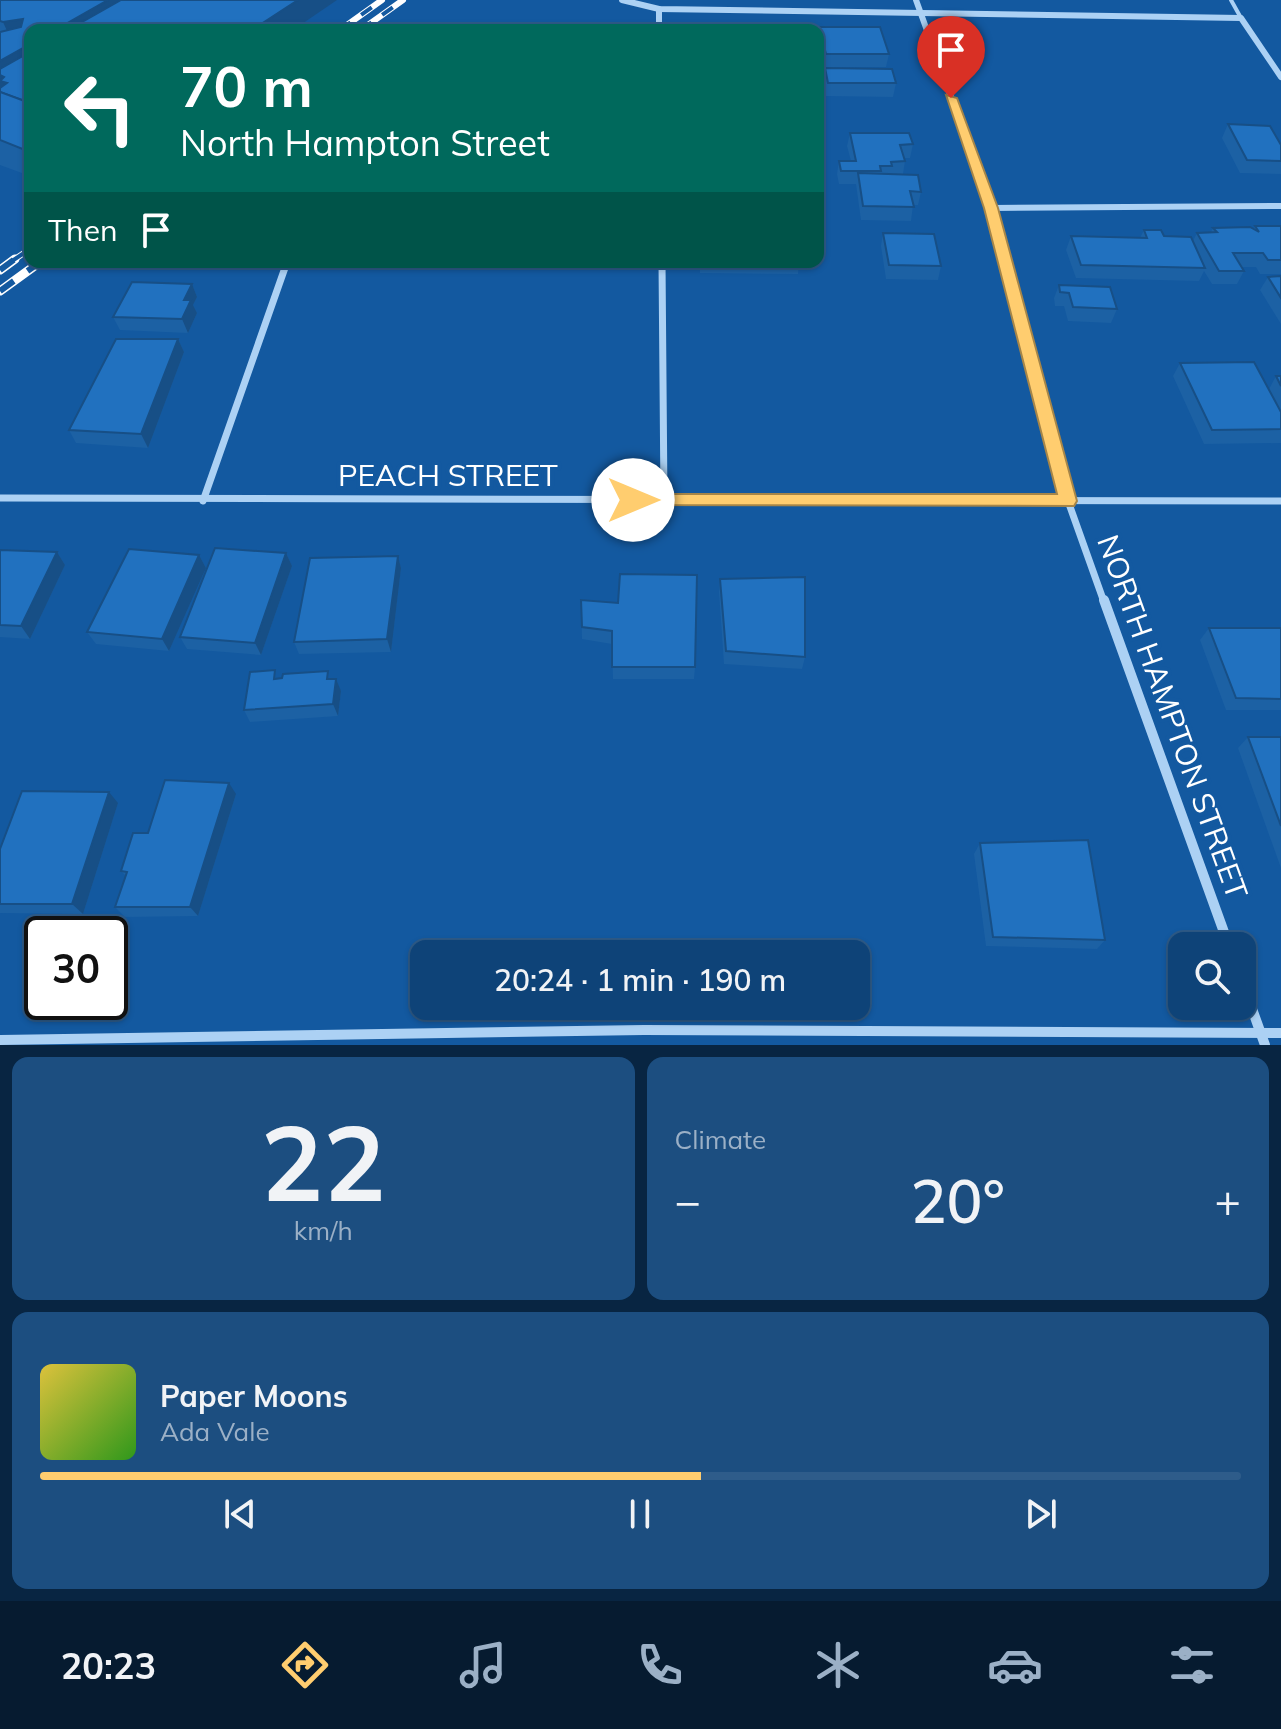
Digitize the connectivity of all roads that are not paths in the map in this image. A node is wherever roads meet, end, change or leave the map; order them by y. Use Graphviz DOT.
graph roads {
  1 [pos="622,0"];
  2 [pos="916,0"];
  3 [pos="1231,0"];
  4 [pos="659,9"];
  5 [pos="921,15"];
  6 [pos="1241,18"];
  7 [pos="659,24"];
  8 [pos="1281,77"];
  9 [pos="1281,206"];
  10 [pos="991,208"];
  11 [pos="285,268"];
  12 [pos="662,268"];
  13 [pos="0,498"];
  14 [pos="664,500"];
  15 [pos="203,501"];
  16 [pos="1068,501"];
  17 [pos="1281,501"];
  18 [pos="1224,932"];
  19 [pos="1256,1020"];
  20 [pos="1281,1033"];
  21 [pos="1263,1039"];
  22 [pos="0,1040"];
  1 -- 4 [label="street"];
  2 -- 5 [label="street, NORTH HAMPTON STREET"];
  3 -- 6 [label="lane"];
  4 -- 5 [label="street"];
  4 -- 7 [label="street"];
  5 -- 6 [label="street"];
  5 -- 10 [label="street, NORTH HAMPTON STREET"];
  6 -- 8 [label="street"];
  9 -- 10 [label="street"];
  10 -- 16 [label="street, NORTH HAMPTON STREET"];
  11 -- 15 [label="street"];
  12 -- 14 [label="street"];
  13 -- 15 [label="street, PEACH STREET"];
  14 -- 15 [label="street, PEACH STREET"];
  14 -- 16 [label="street, PEACH STREET"];
  16 -- 17 [label="street, PEACH STREET"];
  16 -- 18 [label="street, NORTH HAMPTON STREET"];
  19 -- 21 [label="street"];
  20 -- 21 [label="street"];
  21 -- 22 [label="street"];
}
